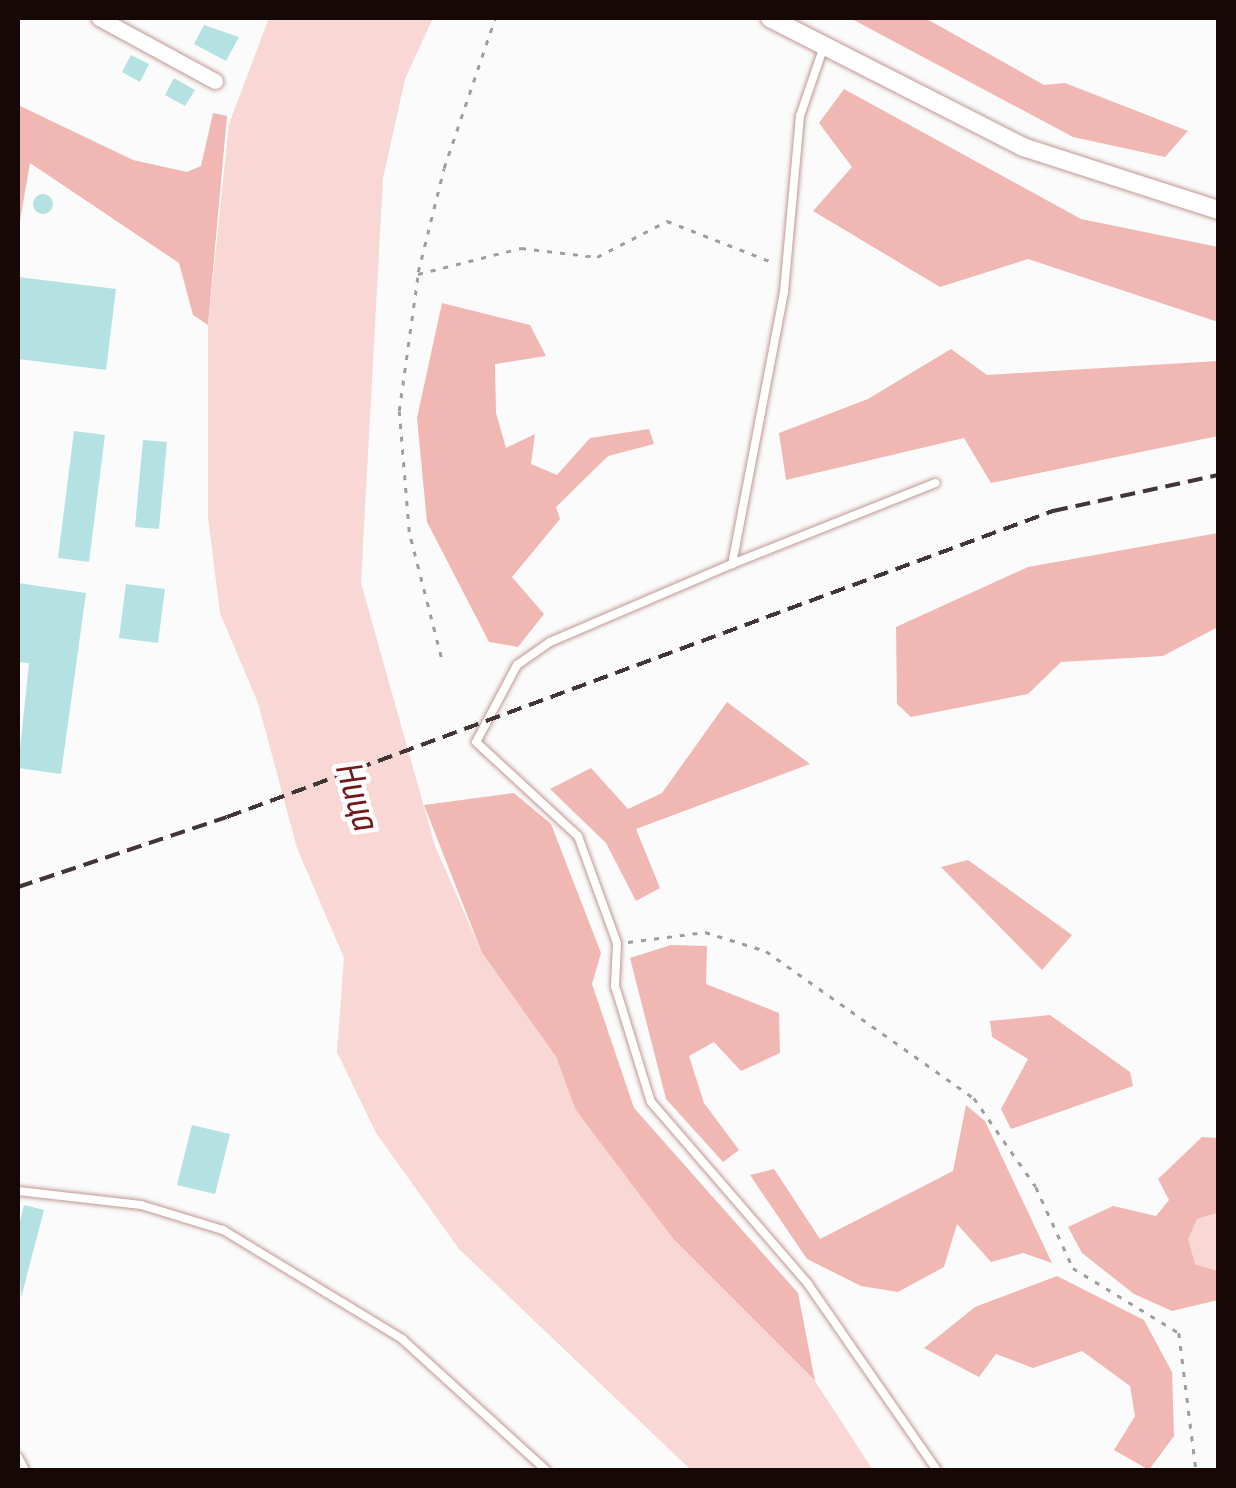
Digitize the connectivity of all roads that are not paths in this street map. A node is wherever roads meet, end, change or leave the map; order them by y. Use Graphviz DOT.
graph roads {
  1 [pos="98,18"];
  2 [pos="770,18"];
  3 [pos="128,26"];
  4 [pos="824,46"];
  5 [pos="215,81"];
  6 [pos="1218,210"];
  7 [pos="936,484"];
  8 [pos="732,564"];
  9 [pos="18,1190"];
  10 [pos="18,1457"];
  11 [pos="25,1470"];
  12 [pos="546,1470"];
  13 [pos="938,1470"];
  1 -- 3 [label="street"];
  2 -- 4 [label="street"];
  3 -- 5 [label="street"];
  4 -- 6 [label="street"];
  4 -- 8 [label="lane"];
  7 -- 8 [label="lane"];
  8 -- 13 [label="lane"];
  9 -- 12 [label="lane"];
  10 -- 11 [label="lane"];
}
